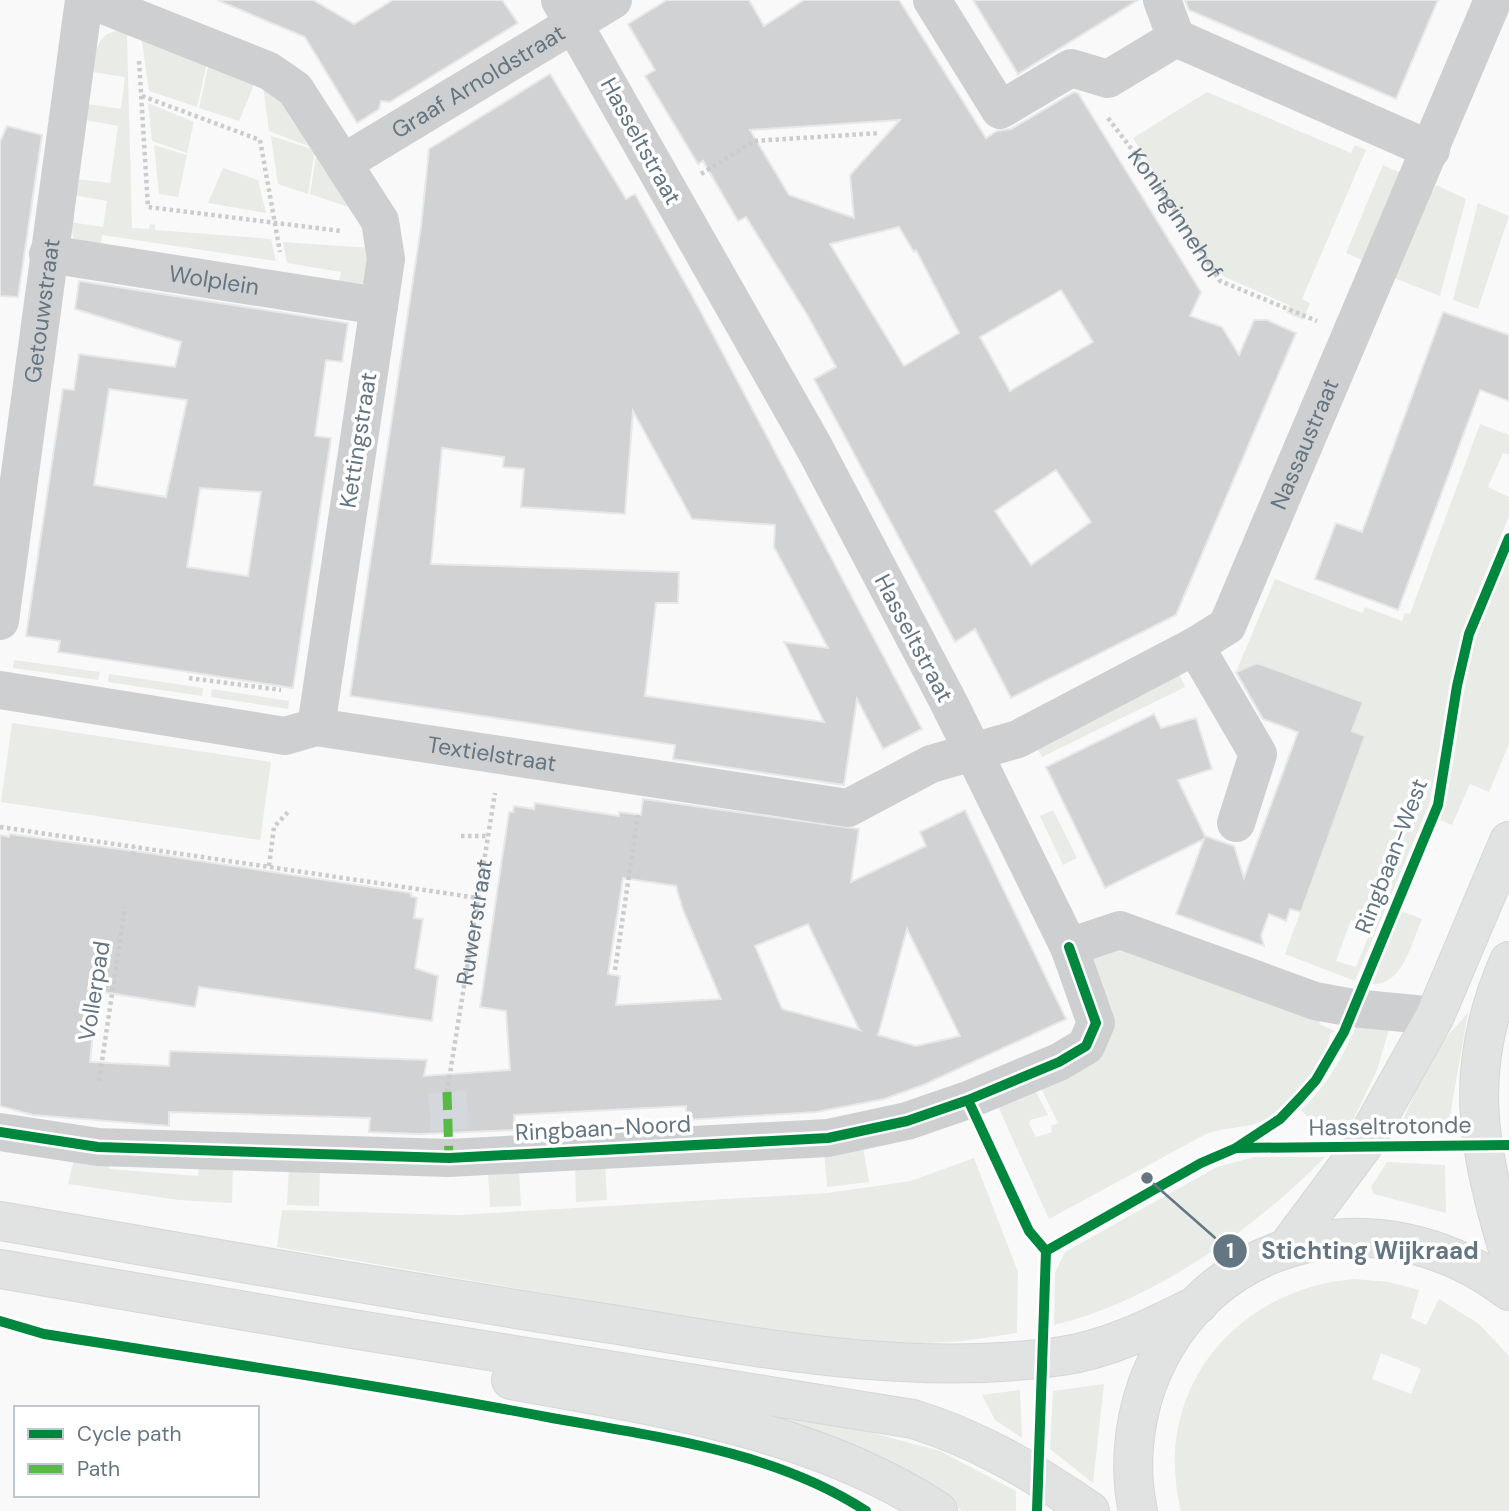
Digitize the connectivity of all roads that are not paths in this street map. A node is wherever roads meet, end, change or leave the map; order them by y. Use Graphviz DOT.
graph roads {
  1 [pos="84,0"];
  2 [pos="91,0"];
  3 [pos="613,0"];
  4 [pos="932,0"];
  5 [pos="1162,0"];
  6 [pos="1493,0"];
  7 [pos="568,12"];
  8 [pos="1176,38"];
  9 [pos="1431,150"];
  10 [pos="343,163"];
  11 [pos="48,254"];
  12 [pos="379,306"];
  13 [pos="0,621"];
  14 [pos="1195,646"];
  15 [pos="0,690"];
  16 [pos="316,727"];
  17 [pos="972,752"];
  18 [pos="1236,823"];
  19 [pos="1509,841"];
  20 [pos="1069,947"];
  21 [pos="1509,961"];
  22 [pos="1435,1016"];
  23 [pos="0,1132"];
  24 [pos="0,1221"];
  25 [pos="1286,1249"];
  26 [pos="1509,1253"];
  27 [pos="0,1269"];
  28 [pos="1509,1291"];
  29 [pos="1199,1304"];
  30 [pos="453,1344"];
  31 [pos="938,1511"];
  32 [pos="1090,1511"];
  33 [pos="1138,1511"];
  1 -- 11 [label="street, Getouwstraat"];
  2 -- 10 [label="street"];
  3 -- 7 [label="street, Graaf Arnoldstraat"];
  4 -- 8 [label="street"];
  5 -- 8 [label="street"];
  6 -- 9 [label="street, Nassaustraat"];
  7 -- 10 [label="street, Graaf Arnoldstraat"];
  7 -- 17 [label="street, Hasseltstraat"];
  8 -- 9 [label="street"];
  9 -- 14 [label="street, Nassaustraat"];
  10 -- 12 [label="street, Kettingstraat"];
  11 -- 12 [label="street, Wolplein"];
  11 -- 13 [label="street, Getouwstraat"];
  12 -- 16 [label="street, Kettingstraat"];
  14 -- 17 [label="street, Nassaustraat"];
  14 -- 18 [label="street"];
  15 -- 16 [label="street, Textielstraat"];
  16 -- 17 [label="street, Textielstraat"];
  17 -- 20 [label="street, Hasseltstraat"];
  19 -- 22 [label="main road"];
  20 -- 22 [label="street"];
  20 -- 23 [label="street, Ringbaan-Noord"];
  21 -- 26 [label="main road"];
  22 -- 25 [label="main road"];
  24 -- 29 [label="main road"];
  25 -- 28 [label="main road"];
  25 -- 29 [label="main road"];
  27 -- 30 [label="main road"];
  29 -- 33 [label="main road"];
  30 -- 31 [label="main road"];
  30 -- 32 [label="main road"];
}
